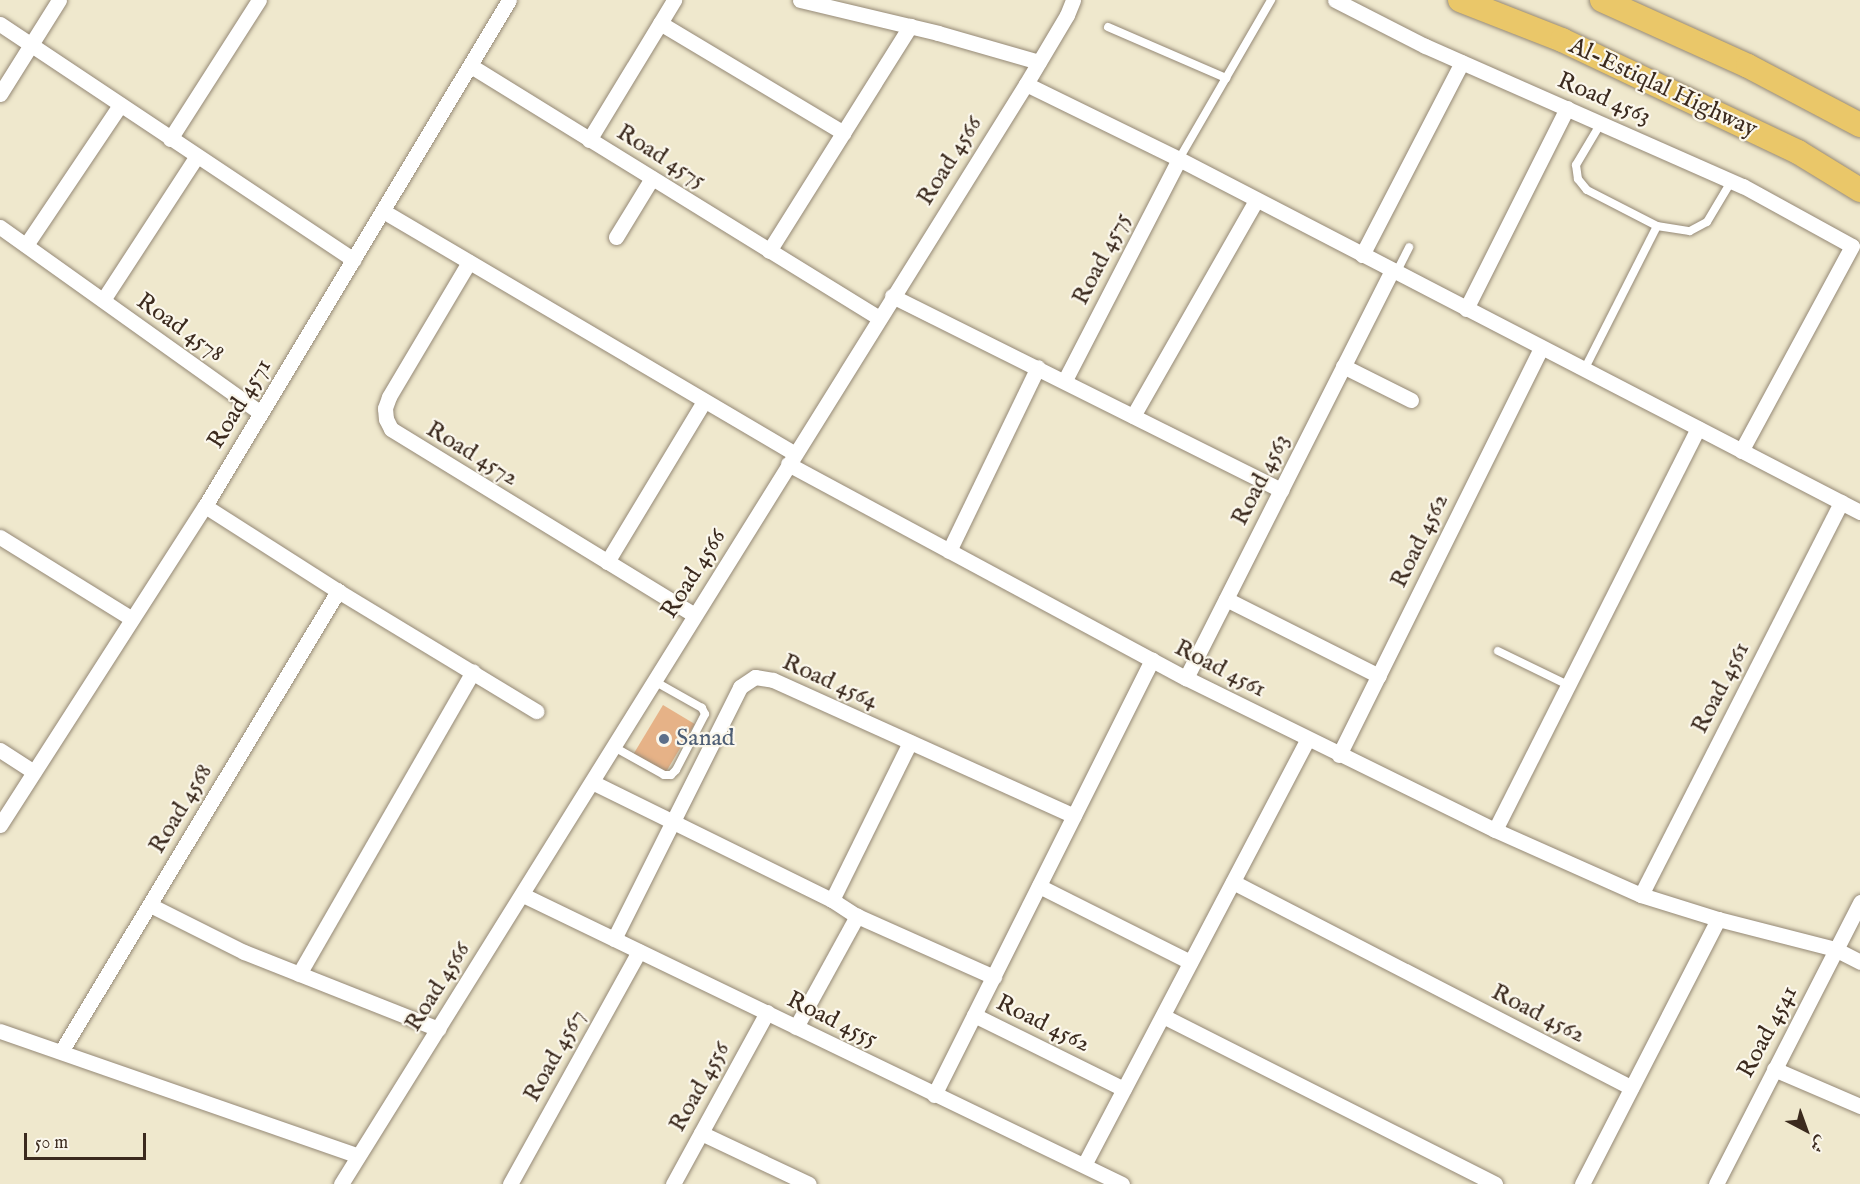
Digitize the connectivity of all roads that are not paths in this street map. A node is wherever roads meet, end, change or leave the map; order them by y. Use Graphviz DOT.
graph roads {
  1 [pos="59,0"];
  2 [pos="259,0"];
  3 [pos="509,0"];
  4 [pos="674,0"];
  5 [pos="800,0"];
  6 [pos="1073,0"];
  7 [pos="1078,0"];
  8 [pos="1271,0"];
  9 [pos="1335,0"];
  10 [pos="1460,0"];
  11 [pos="1602,0"];
  12 [pos="1067,15"];
  13 [pos="660,23"];
  14 [pos="0,24"];
  15 [pos="910,27"];
  16 [pos="1108,27"];
  17 [pos="30,45"];
  18 [pos="1039,62"];
  19 [pos="1462,62"];
  20 [pos="471,66"];
  21 [pos="1226,78"];
  22 [pos="1026,84"];
  23 [pos="0,94"];
  24 [pos="120,105"];
  25 [pos="1567,108"];
  26 [pos="1602,122"];
  27 [pos="1860,125"];
  28 [pos="844,133"];
  29 [pos="170,139"];
  30 [pos="590,140"];
  31 [pos="197,156"];
  32 [pos="1179,159"];
  33 [pos="652,178"];
  34 [pos="1732,180"];
  35 [pos="1860,190"];
  36 [pos="1256,200"];
  37 [pos="383,211"];
  38 [pos="1657,226"];
  39 [pos="0,227"];
  40 [pos="616,237"];
  41 [pos="26,245"];
  42 [pos="1408,247"];
  43 [pos="1856,248"];
  44 [pos="770,251"];
  45 [pos="1362,255"];
  46 [pos="354,260"];
  47 [pos="469,262"];
  48 [pos="1394,271"];
  49 [pos="892,296"];
  50 [pos="103,300"];
  51 [pos="1466,309"];
  52 [pos="879,318"];
  53 [pos="1541,348"];
  54 [pos="1343,366"];
  55 [pos="1038,367"];
  56 [pos="1584,370"];
  57 [pos="1065,380"];
  58 [pos="1411,400"];
  59 [pos="704,401"];
  60 [pos="261,413"];
  61 [pos="1133,416"];
  62 [pos="1698,428"];
  63 [pos="1742,451"];
  64 [pos="791,459"];
  65 [pos="1281,490"];
  66 [pos="1841,502"];
  67 [pos="205,506"];
  68 [pos="1860,512"];
  69 [pos="0,537"];
  70 [pos="949,550"];
  71 [pos="607,562"];
  72 [pos="338,591"];
  73 [pos="1226,599"];
  74 [pos="695,615"];
  75 [pos="132,619"];
  76 [pos="1498,651"];
  77 [pos="1152,660"];
  78 [pos="473,672"];
  79 [pos="1379,676"];
  80 [pos="1186,678"];
  81 [pos="654,681"];
  82 [pos="1568,686"];
  83 [pos="536,711"];
  84 [pos="1308,740"];
  85 [pos="910,742"];
  86 [pos="614,747"];
  87 [pos="0,750"];
  88 [pos="1340,755"];
  89 [pos="34,772"];
  90 [pos="592,782"];
  91 [pos="1074,816"];
  92 [pos="673,822"];
  93 [pos="0,825"];
  94 [pos="1495,830"];
  95 [pos="1233,882"];
  96 [pos="1039,886"];
  97 [pos="523,895"];
  98 [pos="1641,895"];
  99 [pos="832,900"];
  100 [pos="1860,902"];
  101 [pos="150,905"];
  102 [pos="857,916"];
  103 [pos="1718,919"];
  104 [pos="614,939"];
  105 [pos="1836,950"];
  106 [pos="639,951"];
  107 [pos="1191,962"];
  108 [pos="1860,962"];
  109 [pos="299,974"];
  110 [pos="994,977"];
  111 [pos="767,1012"];
  112 [pos="974,1015"];
  113 [pos="1163,1016"];
  114 [pos="796,1027"];
  115 [pos="438,1029"];
  116 [pos="0,1031"];
  117 [pos="62,1050"];
  118 [pos="1774,1069"];
  119 [pos="1630,1087"];
  120 [pos="1124,1089"];
  121 [pos="934,1095"];
  122 [pos="1860,1106"];
  123 [pos="701,1133"];
  124 [pos="358,1156"];
  125 [pos="1084,1165"];
  126 [pos="804,1183"];
  127 [pos="341,1184"];
  128 [pos="510,1184"];
  129 [pos="673,1184"];
  130 [pos="1122,1184"];
  131 [pos="1495,1184"];
  132 [pos="1582,1184"];
  133 [pos="1716,1184"];
  1 -- 17 [label="street"];
  2 -- 29 [label="street"];
  3 -- 20 [label="street, Road 4571"];
  4 -- 13 [label="street, Road 4575"];
  5 -- 15 [label="street"];
  6 -- 12 [label="street, Road 4566"];
  7 -- 12 [label="street, Road 4566"];
  8 -- 21 [label="lane"];
  9 -- 19 [label="street, Road 4563"];
  10 -- 35 [label="main road, Al-Estiqlal Highway"];
  11 -- 27 [label="main road"];
  12 -- 18 [label="street, Road 4566"];
  13 -- 28 [label="street"];
  13 -- 30 [label="street, Road 4575"];
  14 -- 17 [label="street"];
  15 -- 18 [label="street"];
  15 -- 28 [label="street"];
  16 -- 21 [label="lane"];
  17 -- 23 [label="street"];
  17 -- 24 [label="street"];
  18 -- 22 [label="street, Road 4566"];
  19 -- 25 [label="street, Road 4563"];
  19 -- 45 [label="street"];
  20 -- 30 [label="street, Road 4575"];
  20 -- 37 [label="street, Road 4571"];
  21 -- 32 [label="lane"];
  22 -- 32 [label="street"];
  22 -- 49 [label="street, Road 4566"];
  24 -- 29 [label="street"];
  24 -- 41 [label="street"];
  25 -- 26 [label="street, Road 4563"];
  25 -- 51 [label="street"];
  26 -- 34 [label="street, Road 4563"];
  26 -- 38 [label="lane"];
  28 -- 44 [label="street"];
  29 -- 31 [label="street"];
  30 -- 33 [label="street, Road 4575"];
  31 -- 46 [label="street"];
  31 -- 50 [label="street, Road 4578"];
  32 -- 36 [label="street"];
  32 -- 57 [label="street, Road 4575"];
  33 -- 40 [label="street"];
  33 -- 44 [label="street, Road 4575"];
  34 -- 38 [label="lane"];
  34 -- 43 [label="street, Road 4563"];
  36 -- 45 [label="street"];
  36 -- 61 [label="street"];
  37 -- 46 [label="street, Road 4571"];
  37 -- 47 [label="street"];
  38 -- 56 [label="lane"];
  39 -- 41 [label="street, Road 4578"];
  41 -- 50 [label="street, Road 4578"];
  42 -- 48 [label="lane"];
  43 -- 63 [label="street, Road 4563"];
  44 -- 52 [label="street, Road 4575"];
  45 -- 48 [label="street"];
  46 -- 60 [label="street, Road 4571"];
  47 -- 59 [label="street"];
  47 -- 71 [label="street, Road 4572"];
  48 -- 51 [label="street"];
  48 -- 54 [label="street, Road 4563"];
  49 -- 52 [label="street, Road 4566"];
  49 -- 55 [label="street"];
  50 -- 60 [label="street, Road 4578"];
  51 -- 53 [label="street"];
  52 -- 64 [label="street, Road 4566"];
  53 -- 56 [label="street"];
  53 -- 79 [label="street, Road 4562"];
  54 -- 58 [label="street"];
  54 -- 65 [label="street, Road 4563"];
  55 -- 57 [label="street"];
  55 -- 70 [label="street"];
  56 -- 62 [label="street"];
  57 -- 61 [label="street"];
  59 -- 64 [label="street"];
  59 -- 71 [label="street"];
  60 -- 67 [label="street, Road 4571"];
  61 -- 65 [label="street"];
  62 -- 63 [label="street"];
  62 -- 82 [label="street"];
  63 -- 66 [label="street"];
  64 -- 70 [label="street, Road 4561"];
  64 -- 74 [label="street, Road 4566"];
  65 -- 73 [label="street, Road 4563"];
  66 -- 68 [label="street"];
  66 -- 98 [label="street, Road 4561"];
  67 -- 72 [label="street"];
  67 -- 75 [label="street, Road 4571"];
  69 -- 75 [label="street"];
  70 -- 77 [label="street, Road 4561"];
  71 -- 74 [label="street, Road 4572"];
  72 -- 78 [label="street"];
  72 -- 101 [label="street, Road 4568"];
  73 -- 79 [label="street"];
  73 -- 80 [label="street, Road 4563"];
  74 -- 81 [label="street, Road 4566"];
  75 -- 89 [label="street, Road 4571"];
  76 -- 82 [label="lane"];
  77 -- 80 [label="street, Road 4561"];
  77 -- 91 [label="street"];
  78 -- 83 [label="street"];
  78 -- 109 [label="street"];
  79 -- 88 [label="street, Road 4562"];
  80 -- 84 [label="street, Road 4561"];
  81 -- 86 [label="street, Road 4566"];
  81 -- 86 [label="lane"];
  82 -- 94 [label="street"];
  84 -- 88 [label="street, Road 4561"];
  84 -- 95 [label="street"];
  85 -- 91 [label="street, Road 4564"];
  85 -- 92 [label="street, Road 4564"];
  85 -- 99 [label="street"];
  86 -- 90 [label="street, Road 4566"];
  87 -- 89 [label="street"];
  88 -- 94 [label="street, Road 4561"];
  89 -- 93 [label="street, Road 4571"];
  90 -- 92 [label="street"];
  90 -- 97 [label="street, Road 4566"];
  91 -- 96 [label="street"];
  92 -- 99 [label="street"];
  92 -- 104 [label="street, Road 4564"];
  94 -- 98 [label="street, Road 4561"];
  95 -- 107 [label="street"];
  95 -- 119 [label="street, Road 4562"];
  96 -- 107 [label="street"];
  96 -- 110 [label="street"];
  97 -- 104 [label="street, Road 4555"];
  97 -- 115 [label="street, Road 4566"];
  98 -- 103 [label="street, Road 4561"];
  99 -- 102 [label="street"];
  100 -- 105 [label="street, Road 4541"];
  101 -- 109 [label="street"];
  101 -- 117 [label="street, Road 4568"];
  102 -- 110 [label="street"];
  102 -- 114 [label="street"];
  103 -- 105 [label="street, Road 4561"];
  103 -- 119 [label="street"];
  104 -- 106 [label="street, Road 4555"];
  105 -- 108 [label="street, Road 4561"];
  105 -- 118 [label="street, Road 4541"];
  106 -- 111 [label="street, Road 4555"];
  106 -- 128 [label="street, Road 4567"];
  107 -- 113 [label="street"];
  109 -- 115 [label="street"];
  110 -- 112 [label="street"];
  111 -- 114 [label="street, Road 4555"];
  111 -- 123 [label="street, Road 4556"];
  112 -- 120 [label="street, Road 4562"];
  112 -- 121 [label="street"];
  113 -- 120 [label="street"];
  113 -- 131 [label="street"];
  114 -- 121 [label="street, Road 4555"];
  115 -- 124 [label="street, Road 4566"];
  116 -- 117 [label="street"];
  117 -- 124 [label="street"];
  118 -- 122 [label="street"];
  118 -- 133 [label="street, Road 4541"];
  119 -- 132 [label="street"];
  120 -- 125 [label="street"];
  121 -- 125 [label="street, Road 4555"];
  123 -- 126 [label="street"];
  123 -- 129 [label="street, Road 4556"];
  124 -- 127 [label="street, Road 4566"];
  125 -- 130 [label="street, Road 4555"];
}
